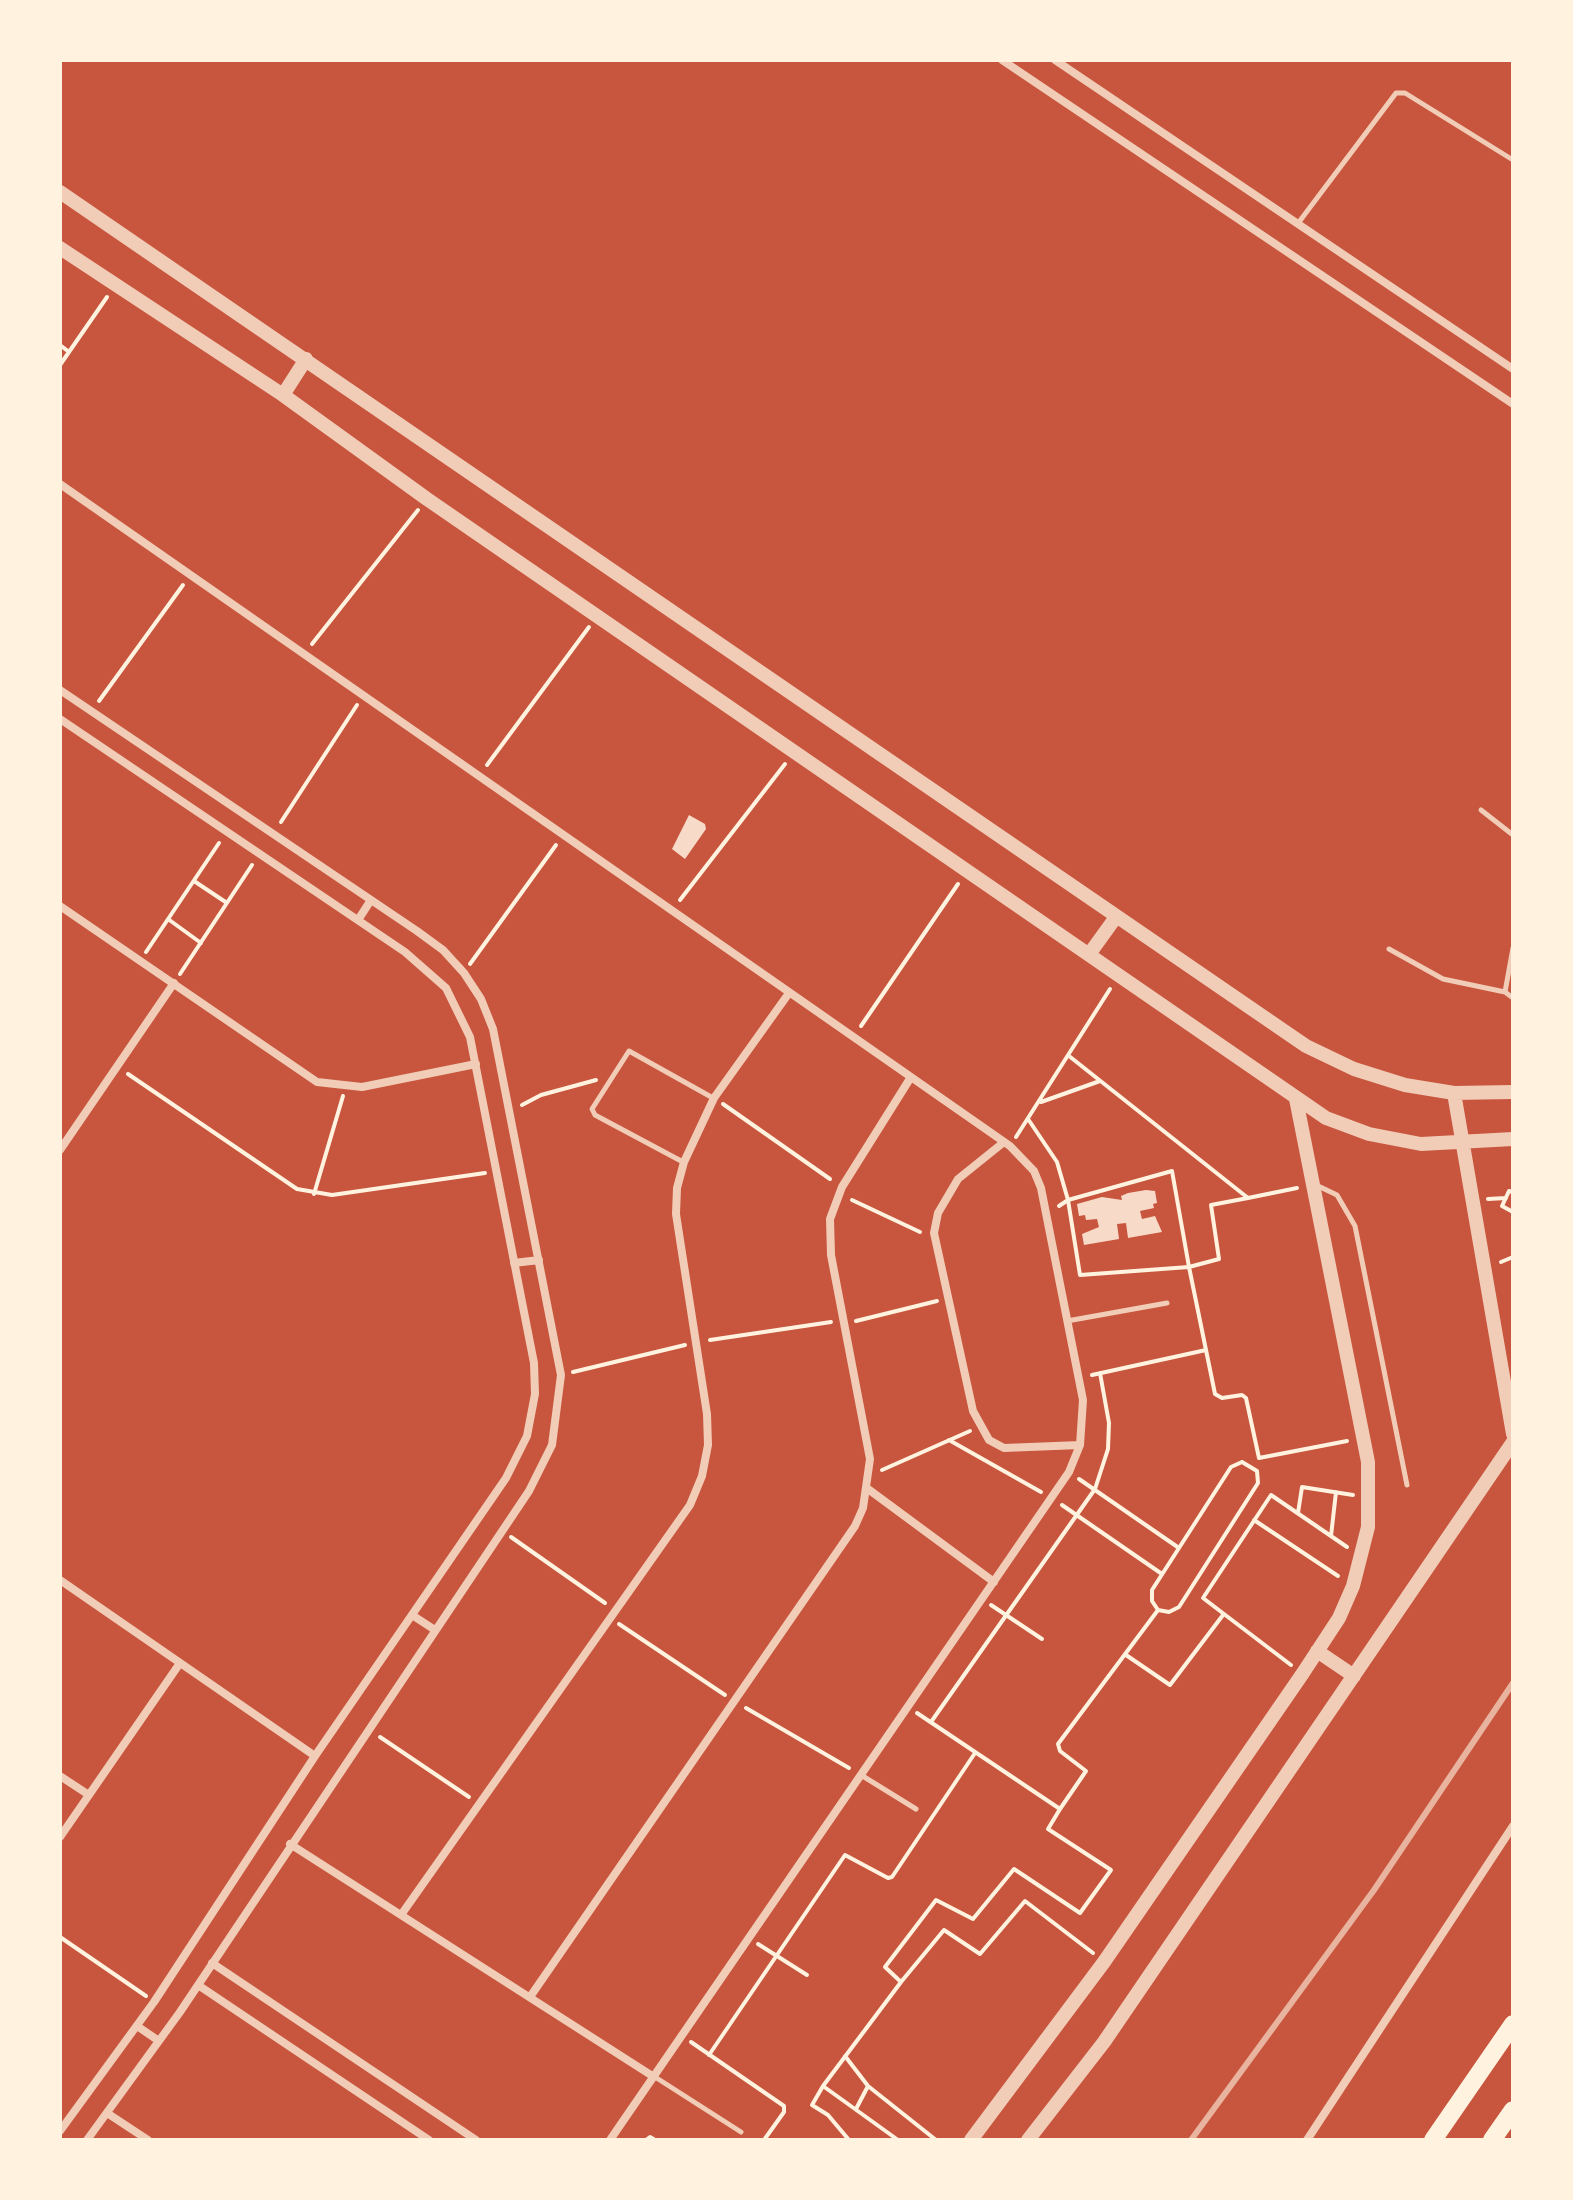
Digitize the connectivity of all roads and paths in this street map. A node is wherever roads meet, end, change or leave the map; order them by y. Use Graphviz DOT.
graph roads {
  1 [pos="1002,60"];
  2 [pos="1055,60"];
  3 [pos="1513,160"];
  4 [pos="60,192"];
  5 [pos="1299,222"];
  6 [pos="60,248"];
  7 [pos="116,286"];
  8 [pos="60,345"];
  9 [pos="69,352"];
  10 [pos="306,359"];
  11 [pos="60,365"];
  12 [pos="1513,369"];
  13 [pos="283,395"];
  14 [pos="1513,404"];
  15 [pos="60,484"];
  16 [pos="427,499"];
  17 [pos="189,577"];
  18 [pos="597,615"];
  19 [pos="303,655"];
  20 [pos="60,690"];
  21 [pos="362,697"];
  22 [pos="92,712"];
  23 [pos="60,719"];
  24 [pos="795,751"];
  25 [pos="478,777"];
  26 [pos="1481,810"];
  27 [pos="227,831"];
  28 [pos="273,834"];
  29 [pos="1513,835"];
  30 [pos="563,836"];
  31 [pos="260,854"];
  32 [pos="968,869"];
  33 [pos="194,881"];
  34 [pos="371,900"];
  35 [pos="227,903"];
  36 [pos="60,906"];
  37 [pos="671,911"];
  38 [pos="1116,917"];
  39 [pos="168,919"];
  40 [pos="358,920"];
  41 [pos="201,943"];
  42 [pos="1513,948"];
  43 [pos="1389,949"];
  44 [pos="1090,953"];
  45 [pos="141,961"];
  46 [pos="464,973"];
  47 [pos="1118,975"];
  48 [pos="174,983"];
  49 [pos="1505,992"];
  50 [pos="789,993"];
  51 [pos="1513,998"];
  52 [pos="853,1037"];
  53 [pos="1069,1056"];
  54 [pos="476,1064"];
  55 [pos="117,1066"];
  56 [pos="911,1077"];
  57 [pos="611,1078"];
  58 [pos="1100,1081"];
  59 [pos="346,1088"];
  60 [pos="1513,1092"];
  61 [pos="1454,1093"];
  62 [pos="714,1098"];
  63 [pos="1296,1099"];
  64 [pos="1039,1102"];
  65 [pos="509,1112"];
  66 [pos="1028,1119"];
  67 [pos="1513,1139"];
  68 [pos="1463,1143"];
  69 [pos="1007,1144"];
  70 [pos="60,1150"];
  71 [pos="684,1162"];
  72 [pos="495,1172"];
  73 [pos="1315,1185"];
  74 [pos="840,1190"];
  75 [pos="1513,1192"];
  76 [pos="314,1194"];
  77 [pos="1248,1198"];
  78 [pos="1068,1200"];
  79 [pos="1513,1212"];
  80 [pos="1046,1214"];
  81 [pos="936,1240"];
  82 [pos="539,1260"];
  83 [pos="514,1263"];
  84 [pos="1189,1267"];
  85 [pos="948,1298"];
  86 [pos="1167,1303"];
  87 [pos="846,1321"];
  88 [pos="1067,1321"];
  89 [pos="696,1342"];
  90 [pos="1206,1350"];
  91 [pos="1100,1373"];
  92 [pos="561,1375"];
  93 [pos="1078,1377"];
  94 [pos="979,1427"];
  95 [pos="1513,1434"];
  96 [pos="1363,1437"];
  97 [pos="949,1440"];
  98 [pos="1513,1442"];
  99 [pos="1080,1445"];
  100 [pos="1259,1458"];
  101 [pos="1253,1466"];
  102 [pos="1069,1472"];
  103 [pos="870,1475"];
  104 [pos="1407,1485"];
  105 [pos="868,1489"];
  106 [pos="1095,1489"];
  107 [pos="1336,1492"];
  108 [pos="1052,1497"];
  109 [pos="1370,1498"];
  110 [pos="1298,1513"];
  111 [pos="1077,1515"];
  112 [pos="1254,1520"];
  113 [pos="502,1531"];
  114 [pos="1331,1536"];
  115 [pos="1179,1548"];
  116 [pos="1362,1557"];
  117 [pos="1162,1574"];
  118 [pos="60,1580"];
  119 [pos="994,1582"];
  120 [pos="1353,1586"];
  121 [pos="982,1599"];
  122 [pos="1158,1610"];
  123 [pos="618,1612"];
  124 [pos="412,1615"];
  125 [pos="1007,1615"];
  126 [pos="1223,1615"];
  127 [pos="435,1630"];
  128 [pos="1042,1639"];
  129 [pos="1317,1651"];
  130 [pos="1126,1655"];
  131 [pos="180,1663"];
  132 [pos="1303,1673"];
  133 [pos="1354,1676"];
  134 [pos="908,1707"];
  135 [pos="931,1722"];
  136 [pos="368,1729"];
  137 [pos="976,1752"];
  138 [pos="315,1756"];
  139 [pos="861,1775"];
  140 [pos="60,1776"];
  141 [pos="89,1795"];
  142 [pos="480,1805"];
  143 [pos="916,1809"];
  144 [pos="1060,1809"];
  145 [pos="1513,1826"];
  146 [pos="60,1837"];
  147 [pos="290,1844"];
  148 [pos="401,1915"];
  149 [pos="60,1937"];
  150 [pos="749,1938"];
  151 [pos="776,1955"];
  152 [pos="1104,1962"];
  153 [pos="212,1963"];
  154 [pos="807,1975"];
  155 [pos="901,1982"];
  156 [pos="198,1985"];
  157 [pos="530,1997"];
  158 [pos="154,2002"];
  159 [pos="1513,2024"];
  160 [pos="137,2026"];
  161 [pos="682,2036"];
  162 [pos="159,2041"];
  163 [pos="709,2055"];
  164 [pos="845,2056"];
  165 [pos="654,2077"];
  166 [pos="823,2086"];
  167 [pos="868,2086"];
  168 [pos="856,2109"];
  169 [pos="1513,2110"];
  170 [pos="107,2113"];
  171 [pos="60,2131"];
  172 [pos="741,2132"];
  173 [pos="87,2140"];
  174 [pos="148,2140"];
  175 [pos="429,2140"];
  176 [pos="476,2140"];
  177 [pos="610,2140"];
  178 [pos="646,2140"];
  179 [pos="655,2140"];
  180 [pos="764,2140"];
  181 [pos="849,2140"];
  182 [pos="898,2140"];
  183 [pos="936,2140"];
  184 [pos="971,2140"];
  185 [pos="1028,2140"];
  186 [pos="1307,2140"];
  187 [pos="1433,2140"];
  188 [pos="1492,2140"];
  1 -- 14 [label="street"];
  2 -- 5 [label="street"];
  3 -- 5 [label="lane"];
  4 -- 10 [label="street"];
  5 -- 12 [label="street"];
  6 -- 7 [label="street"];
  7 -- 9 [label="path"];
  7 -- 13 [label="street"];
  8 -- 9 [label="path"];
  9 -- 11 [label="path"];
  10 -- 13 [label="street"];
  10 -- 38 [label="street"];
  13 -- 16 [label="street"];
  15 -- 17 [label="street"];
  16 -- 18 [label="street"];
  16 -- 19 [label="path"];
  17 -- 19 [label="street"];
  17 -- 22 [label="path"];
  18 -- 24 [label="street"];
  18 -- 25 [label="path"];
  19 -- 21 [label="street"];
  20 -- 22 [label="street"];
  21 -- 25 [label="street"];
  21 -- 28 [label="path"];
  22 -- 28 [label="street"];
  23 -- 27 [label="street"];
  24 -- 32 [label="street"];
  24 -- 37 [label="path"];
  25 -- 30 [label="street"];
  26 -- 29 [label="lane"];
  27 -- 31 [label="street"];
  27 -- 33 [label="path"];
  28 -- 34 [label="street"];
  30 -- 37 [label="street"];
  30 -- 46 [label="path"];
  31 -- 35 [label="path"];
  31 -- 40 [label="street"];
  32 -- 44 [label="street"];
  32 -- 52 [label="path"];
  33 -- 35 [label="path"];
  33 -- 39 [label="path"];
  34 -- 40 [label="street"];
  34 -- 46 [label="street"];
  35 -- 41 [label="path"];
  36 -- 45 [label="street"];
  37 -- 50 [label="street"];
  38 -- 44 [label="street"];
  38 -- 61 [label="street"];
  39 -- 41 [label="path"];
  39 -- 45 [label="path"];
  40 -- 54 [label="street"];
  41 -- 48 [label="path"];
  42 -- 49 [label="lane"];
  43 -- 49 [label="lane"];
  44 -- 47 [label="street"];
  45 -- 48 [label="street"];
  46 -- 65 [label="street"];
  47 -- 53 [label="path"];
  47 -- 63 [label="street"];
  48 -- 55 [label="street"];
  48 -- 59 [label="street"];
  49 -- 51 [label="lane"];
  50 -- 52 [label="street"];
  50 -- 62 [label="street"];
  52 -- 56 [label="street"];
  53 -- 58 [label="path"];
  53 -- 64 [label="path"];
  54 -- 59 [label="street"];
  54 -- 72 [label="street"];
  55 -- 70 [label="street"];
  55 -- 76 [label="path"];
  56 -- 69 [label="street"];
  56 -- 74 [label="street"];
  57 -- 62 [label="lane"];
  57 -- 65 [label="path"];
  57 -- 71 [label="lane"];
  58 -- 64 [label="path"];
  58 -- 77 [label="path"];
  59 -- 76 [label="path"];
  60 -- 61 [label="street"];
  61 -- 68 [label="street"];
  62 -- 71 [label="street"];
  62 -- 74 [label="path"];
  63 -- 68 [label="street"];
  63 -- 73 [label="street"];
  64 -- 66 [label="path"];
  65 -- 82 [label="street"];
  66 -- 69 [label="path"];
  66 -- 78 [label="path"];
  67 -- 68 [label="street"];
  68 -- 95 [label="street"];
  69 -- 80 [label="street"];
  69 -- 81 [label="street"];
  71 -- 89 [label="street"];
  72 -- 76 [label="path"];
  72 -- 83 [label="street"];
  73 -- 77 [label="path"];
  73 -- 96 [label="street"];
  73 -- 104 [label="lane"];
  74 -- 81 [label="path"];
  74 -- 87 [label="street"];
  75 -- 79 [label="path"];
  77 -- 84 [label="path"];
  78 -- 80 [label="path"];
  78 -- 84 [label="path"];
  78 -- 84 [label="path"];
  80 -- 88 [label="street"];
  81 -- 85 [label="street"];
  82 -- 83 [label="street"];
  82 -- 92 [label="street"];
  83 -- 124 [label="street"];
  84 -- 90 [label="path"];
  85 -- 87 [label="path"];
  85 -- 94 [label="street"];
  86 -- 88 [label="lane"];
  87 -- 89 [label="path"];
  87 -- 103 [label="street"];
  88 -- 93 [label="street"];
  89 -- 92 [label="path"];
  89 -- 123 [label="street"];
  90 -- 91 [label="path"];
  90 -- 100 [label="path"];
  91 -- 93 [label="path"];
  91 -- 106 [label="path"];
  92 -- 113 [label="street"];
  93 -- 99 [label="street"];
  94 -- 97 [label="path"];
  94 -- 99 [label="street"];
  96 -- 100 [label="path"];
  96 -- 109 [label="street"];
  97 -- 103 [label="path"];
  97 -- 108 [label="path"];
  98 -- 133 [label="street"];
  99 -- 102 [label="street"];
  100 -- 101 [label="path"];
  101 -- 115 [label="path"];
  101 -- 122 [label="path"];
  102 -- 106 [label="path"];
  102 -- 108 [label="street"];
  103 -- 105 [label="street"];
  105 -- 119 [label="street"];
  105 -- 157 [label="street"];
  106 -- 111 [label="path"];
  106 -- 115 [label="path"];
  107 -- 109 [label="path"];
  107 -- 110 [label="path"];
  107 -- 114 [label="path"];
  108 -- 111 [label="path"];
  108 -- 119 [label="street"];
  109 -- 116 [label="street"];
  110 -- 112 [label="path"];
  110 -- 114 [label="path"];
  111 -- 117 [label="path"];
  111 -- 125 [label="path"];
  112 -- 120 [label="path"];
  112 -- 126 [label="path"];
  113 -- 123 [label="path"];
  113 -- 127 [label="street"];
  114 -- 116 [label="path"];
  115 -- 117 [label="path"];
  116 -- 120 [label="street"];
  117 -- 122 [label="path"];
  118 -- 131 [label="street"];
  119 -- 121 [label="street"];
  120 -- 129 [label="street"];
  121 -- 125 [label="path"];
  121 -- 134 [label="street"];
  122 -- 130 [label="path"];
  123 -- 142 [label="street"];
  124 -- 127 [label="street"];
  124 -- 138 [label="street"];
  125 -- 128 [label="path"];
  125 -- 135 [label="path"];
  126 -- 130 [label="path"];
  126 -- 132 [label="path"];
  127 -- 136 [label="street"];
  129 -- 132 [label="street"];
  129 -- 133 [label="street"];
  130 -- 144 [label="path"];
  131 -- 138 [label="street"];
  131 -- 141 [label="street"];
  132 -- 152 [label="street"];
  133 -- 185 [label="street"];
  134 -- 135 [label="path"];
  134 -- 139 [label="street"];
  135 -- 137 [label="path"];
  136 -- 142 [label="path"];
  136 -- 147 [label="street"];
  137 -- 144 [label="path"];
  137 -- 151 [label="path"];
  138 -- 158 [label="street"];
  139 -- 143 [label="lane"];
  139 -- 150 [label="street"];
  140 -- 141 [label="street"];
  141 -- 146 [label="street"];
  142 -- 148 [label="street"];
  144 -- 155 [label="path"];
  145 -- 186 [label="street"];
  147 -- 148 [label="street"];
  147 -- 153 [label="street"];
  148 -- 157 [label="street"];
  149 -- 158 [label="path"];
  150 -- 151 [label="path"];
  150 -- 161 [label="street"];
  151 -- 154 [label="path"];
  151 -- 163 [label="path"];
  152 -- 155 [label="path"];
  152 -- 184 [label="street"];
  153 -- 156 [label="street"];
  153 -- 176 [label="street"];
  155 -- 164 [label="path"];
  156 -- 162 [label="street"];
  156 -- 175 [label="street"];
  157 -- 165 [label="street"];
  158 -- 160 [label="street"];
  159 -- 187 [label="highway"];
  160 -- 162 [label="street"];
  160 -- 171 [label="street"];
  161 -- 163 [label="path"];
  161 -- 165 [label="street"];
  162 -- 170 [label="street"];
  163 -- 180 [label="path"];
  164 -- 166 [label="path"];
  164 -- 167 [label="path"];
  165 -- 172 [label="lane"];
  165 -- 177 [label="street"];
  166 -- 168 [label="path"];
  166 -- 181 [label="path"];
  167 -- 168 [label="path"];
  167 -- 183 [label="path"];
  168 -- 182 [label="path"];
  169 -- 188 [label="highway"];
  170 -- 173 [label="street"];
  170 -- 174 [label="street"];
  178 -- 179 [label="path"];
}
